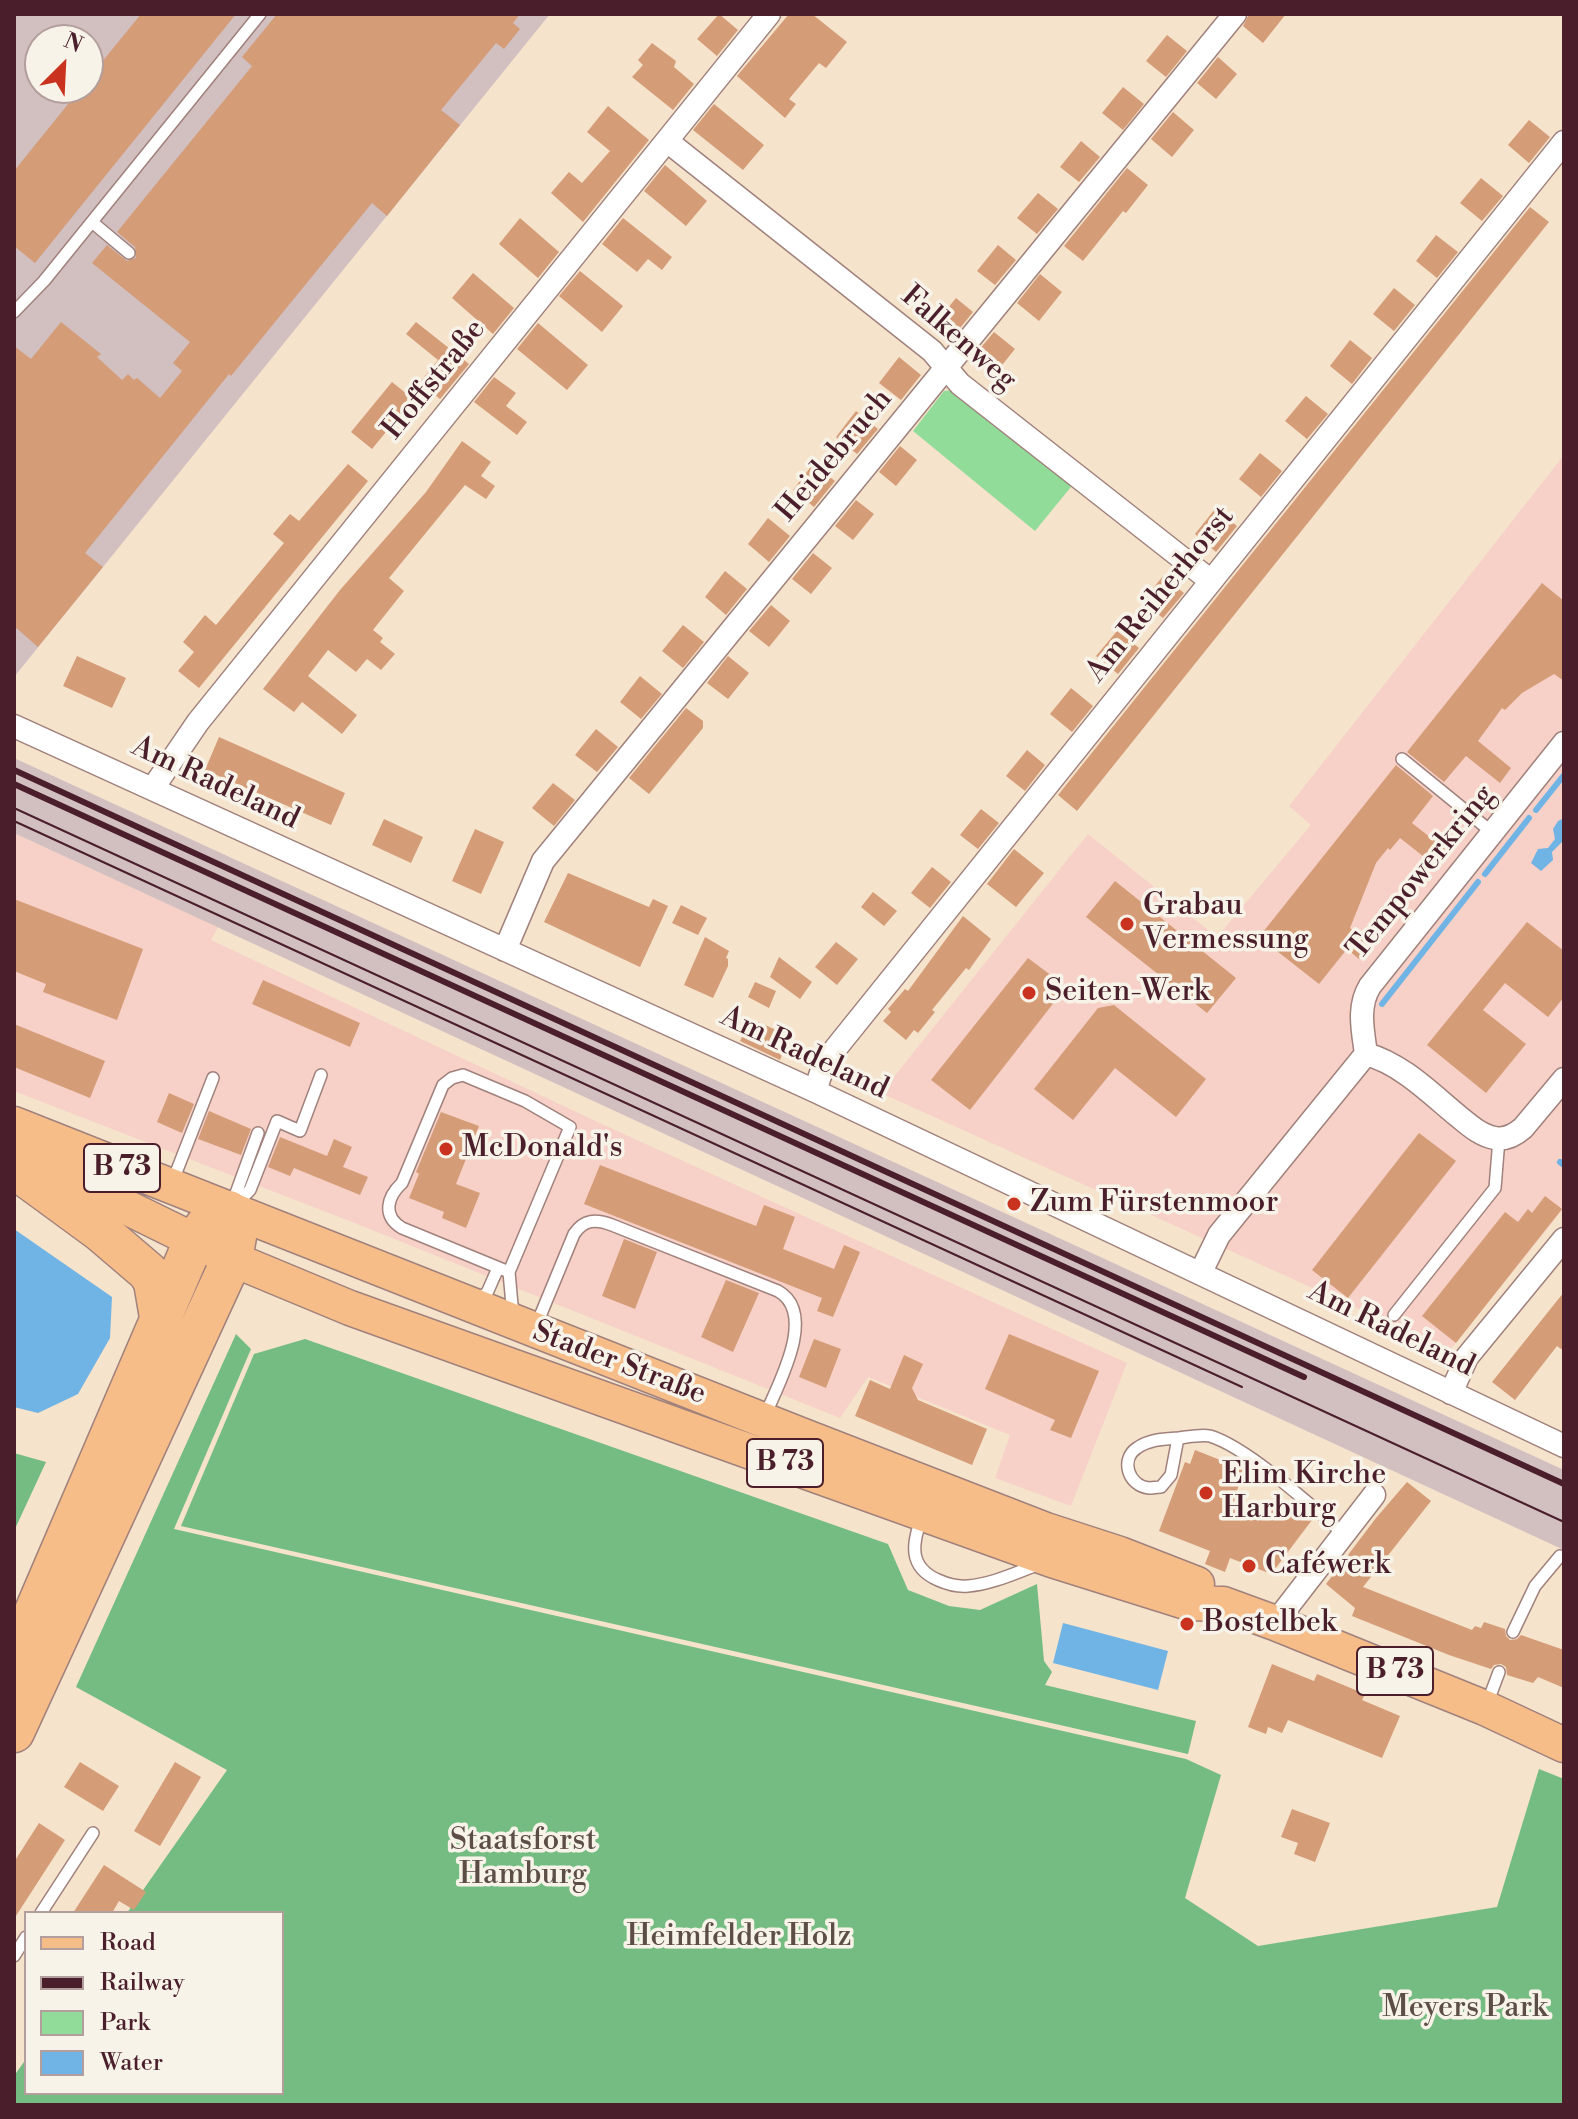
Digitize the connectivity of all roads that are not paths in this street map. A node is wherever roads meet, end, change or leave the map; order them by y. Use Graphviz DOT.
graph roads {
  1 [pos="260,14"];
  2 [pos="769,14"];
  3 [pos="1235,14"];
  4 [pos="667,141"];
  5 [pos="1564,142"];
  6 [pos="92,222"];
  7 [pos="129,253"];
  8 [pos="14,312"];
  9 [pos="946,369"];
  10 [pos="1211,581"];
  11 [pos="14,726"];
  12 [pos="1564,743"];
  13 [pos="1402,759"];
  14 [pos="153,788"];
  15 [pos="1493,833"];
  16 [pos="505,950"];
  17 [pos="1366,1054"];
  18 [pos="321,1075"];
  19 [pos="213,1078"];
  20 [pos="1564,1079"];
  21 [pos="815,1091"];
  22 [pos="14,1124"];
  23 [pos="258,1133"];
  24 [pos="1499,1139"];
  25 [pos="14,1152"];
  26 [pos="14,1168"];
  27 [pos="171,1188"];
  28 [pos="229,1211"];
  29 [pos="1564,1239"];
  30 [pos="194,1241"];
  31 [pos="232,1259"];
  32 [pos="503,1270"];
  33 [pos="1201,1272"];
  34 [pos="467,1303"];
  35 [pos="1394,1315"];
  36 [pos="160,1317"];
  37 [pos="529,1328"];
  38 [pos="1451,1393"];
  39 [pos="763,1420"];
  40 [pos="1178,1438"];
  41 [pos="1564,1446"];
  42 [pos="1374,1495"];
  43 [pos="930,1501"];
  44 [pos="1344,1534"];
  45 [pos="1560,1556"];
  46 [pos="1052,1560"];
  47 [pos="1223,1604"];
  48 [pos="1275,1623"];
  49 [pos="1513,1632"];
  50 [pos="14,1660"];
  51 [pos="1499,1672"];
  52 [pos="1485,1708"];
  53 [pos="14,1732"];
  54 [pos="1564,1745"];
  55 [pos="93,1833"];
  56 [pos="42,1911"];
  1 -- 6 [label="lane"];
  2 -- 4 [label="street, Hoffstraße"];
  3 -- 9 [label="street, Heidebruch"];
  4 -- 9 [label="street, Falkenweg"];
  4 -- 14 [label="street, Hoffstraße"];
  5 -- 10 [label="street, Am Reiherhorst"];
  6 -- 7 [label="lane"];
  6 -- 8 [label="lane"];
  9 -- 10 [label="street, Falkenweg"];
  9 -- 16 [label="street, Heidebruch"];
  10 -- 21 [label="street, Am Reiherhorst"];
  11 -- 14 [label="street, Am Radeland"];
  12 -- 15 [label="street, Tempowerkring"];
  13 -- 15 [label="lane"];
  14 -- 16 [label="street, Am Radeland"];
  15 -- 17 [label="street, Tempowerkring"];
  16 -- 21 [label="street, Am Radeland"];
  17 -- 24 [label="street"];
  17 -- 33 [label="street"];
  18 -- 28 [label="lane"];
  19 -- 27 [label="lane"];
  20 -- 24 [label="street"];
  21 -- 33 [label="street, Am Radeland"];
  22 -- 27 [label="main road, Stader Straße / B 73"];
  23 -- 28 [label="lane"];
  24 -- 35 [label="lane"];
  25 -- 30 [label="main road, Stader Straße / B 73"];
  26 -- 36 [label="highway"];
  27 -- 28 [label="main road, Stader Straße / B 73"];
  28 -- 30 [label="highway"];
  28 -- 31 [label="highway"];
  28 -- 34 [label="main road, Stader Straße / B 73"];
  29 -- 38 [label="street"];
  30 -- 31 [label="main road, Stader Straße / B 73"];
  30 -- 36 [label="highway"];
  31 -- 43 [label="main road, Stader Straße / B 73"];
  31 -- 53 [label="highway"];
  32 -- 32 [label="lane"];
  32 -- 34 [label="lane"];
  32 -- 37 [label="lane"];
  33 -- 38 [label="street, Am Radeland"];
  34 -- 37 [label="main road, Stader Straße / B 73"];
  36 -- 50 [label="highway"];
  37 -- 39 [label="main road, Stader Straße / B 73"];
  37 -- 39 [label="lane"];
  38 -- 41 [label="street, Am Radeland"];
  39 -- 43 [label="main road, Stader Straße / B 73"];
  40 -- 40 [label="lane"];
  40 -- 44 [label="lane"];
  42 -- 44 [label="street"];
  43 -- 46 [label="main road, Stader Straße / B 73"];
  43 -- 46 [label="lane"];
  43 -- 47 [label="main road, Stader Straße / B 73"];
  44 -- 48 [label="street"];
  45 -- 49 [label="lane"];
  46 -- 47 [label="main road, Stader Straße / B 73"];
  47 -- 48 [label="main road, Stader Straße / B 73"];
  48 -- 52 [label="main road, Stader Straße / B 73"];
  51 -- 52 [label="lane"];
  52 -- 54 [label="main road, Stader Straße / B 73"];
  55 -- 56 [label="lane"];
}
